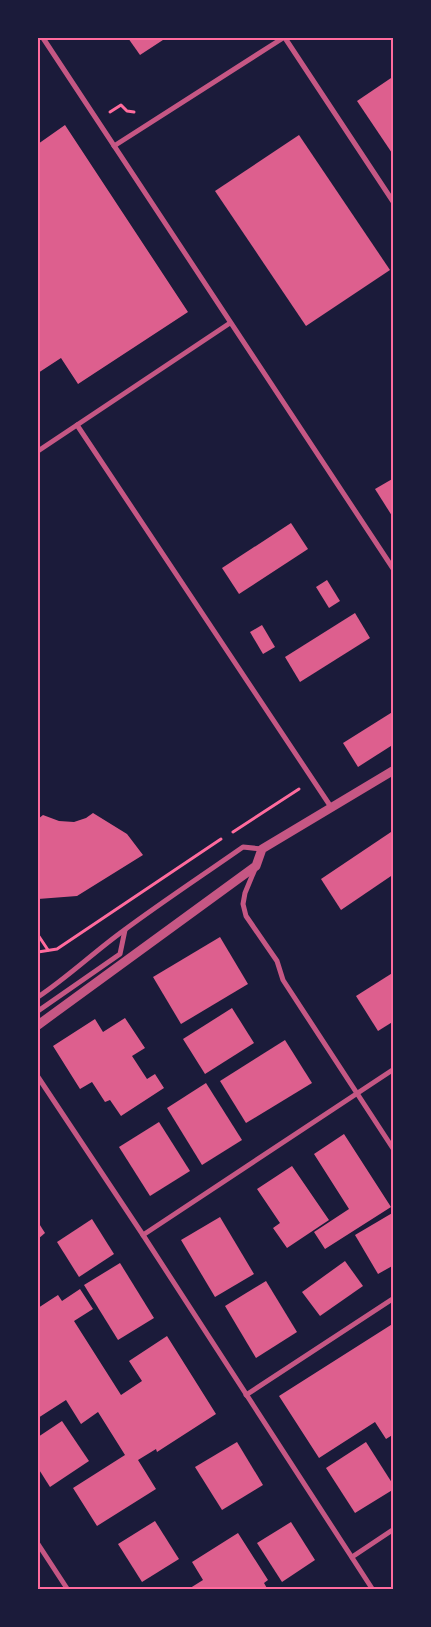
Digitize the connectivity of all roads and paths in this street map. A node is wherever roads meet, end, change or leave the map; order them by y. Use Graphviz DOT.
graph roads {
  1 [pos="43,38"];
  2 [pos="284,38"];
  3 [pos="136,112"];
  4 [pos="97,120"];
  5 [pos="114,146"];
  6 [pos="394,203"];
  7 [pos="230,322"];
  8 [pos="77,425"];
  9 [pos="38,451"];
  10 [pos="394,570"];
  11 [pos="394,770"];
  12 [pos="332,807"];
  13 [pos="262,849"];
  14 [pos="256,866"];
  15 [pos="125,930"];
  16 [pos="38,935"];
  17 [pos="48,950"];
  18 [pos="38,997"];
  19 [pos="38,1011"];
  20 [pos="38,1025"];
  21 [pos="394,1069"];
  22 [pos="38,1077"];
  23 [pos="357,1094"];
  24 [pos="394,1150"];
  25 [pos="143,1235"];
  26 [pos="394,1298"];
  27 [pos="246,1395"];
  28 [pos="394,1529"];
  29 [pos="38,1544"];
  30 [pos="352,1557"];
  31 [pos="68,1590"];
  32 [pos="372,1590"];
  1 -- 4 [label="street"];
  2 -- 5 [label="street"];
  2 -- 6 [label="street"];
  3 -- 4 [label="path"];
  4 -- 5 [label="street"];
  5 -- 7 [label="street"];
  7 -- 8 [label="street"];
  7 -- 10 [label="street"];
  8 -- 9 [label="street"];
  8 -- 12 [label="street"];
  11 -- 12 [label="street"];
  12 -- 13 [label="street"];
  13 -- 14 [label="street"];
  13 -- 15 [label="street"];
  14 -- 20 [label="street"];
  14 -- 23 [label="street"];
  15 -- 18 [label="street"];
  15 -- 19 [label="street"];
  16 -- 17 [label="path"];
  21 -- 23 [label="street"];
  22 -- 25 [label="street"];
  23 -- 24 [label="street"];
  23 -- 25 [label="street"];
  25 -- 27 [label="street"];
  26 -- 27 [label="street"];
  27 -- 30 [label="street"];
  28 -- 30 [label="street"];
  29 -- 31 [label="street"];
  30 -- 32 [label="street"];
}
